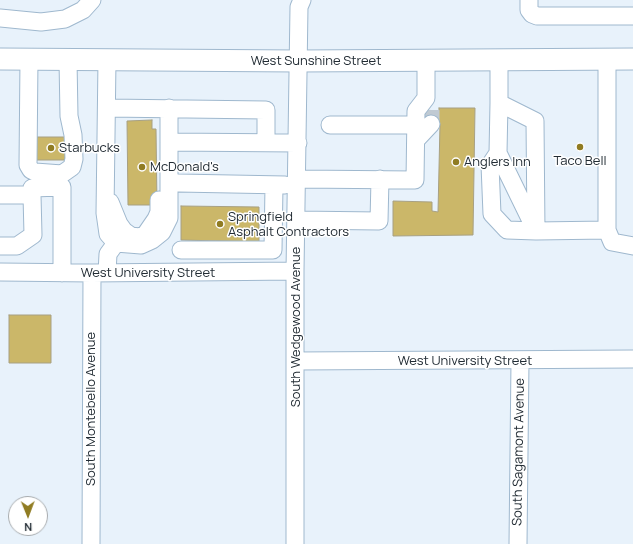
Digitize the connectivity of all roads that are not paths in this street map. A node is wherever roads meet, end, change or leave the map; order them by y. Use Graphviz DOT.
graph roads {
  1 [pos="92,0"];
  2 [pos="302,0"];
  3 [pos="530,7"];
  4 [pos="633,16"];
  5 [pos="0,18"];
  6 [pos="0,59"];
  7 [pos="30,59"];
  8 [pos="633,59"];
  9 [pos="68,60"];
  10 [pos="107,60"];
  11 [pos="499,60"];
  12 [pos="607,60"];
  13 [pos="299,61"];
  14 [pos="426,61"];
  15 [pos="499,103"];
  16 [pos="107,108"];
  17 [pos="164,108"];
  18 [pos="424,119"];
  19 [pos="330,125"];
  20 [pos="169,142"];
  21 [pos="266,142"];
  22 [pos="298,143"];
  23 [pos="498,153"];
  24 [pos="380,180"];
  25 [pos="50,181"];
  26 [pos="178,182"];
  27 [pos="297,182"];
  28 [pos="274,185"];
  29 [pos="106,193"];
  30 [pos="0,195"];
  31 [pos="32,195"];
  32 [pos="296,220"];
  33 [pos="608,230"];
  34 [pos="536,231"];
  35 [pos="116,243"];
  36 [pos="0,246"];
  37 [pos="633,246"];
  38 [pos="181,250"];
  39 [pos="230,250"];
  40 [pos="296,271"];
  41 [pos="0,272"];
  42 [pos="231,272"];
  43 [pos="62,273"];
  44 [pos="100,273"];
  45 [pos="633,359"];
  46 [pos="296,361"];
  47 [pos="520,361"];
  48 [pos="90,544"];
  49 [pos="294,544"];
  50 [pos="518,544"];
  1 -- 5 [label="street"];
  2 -- 13 [label="street, South Wedgewood Avenue"];
  3 -- 4 [label="street"];
  6 -- 7 [label="main road, West Sunshine Street"];
  7 -- 9 [label="main road, West Sunshine Street"];
  7 -- 25 [label="street"];
  8 -- 12 [label="main road, West Sunshine Street"];
  9 -- 10 [label="main road, West Sunshine Street"];
  9 -- 25 [label="street"];
  10 -- 13 [label="main road, West Sunshine Street"];
  10 -- 16 [label="street"];
  11 -- 12 [label="main road, West Sunshine Street"];
  11 -- 14 [label="main road, West Sunshine Street"];
  11 -- 15 [label="street"];
  12 -- 33 [label="street"];
  13 -- 14 [label="main road, West Sunshine Street"];
  13 -- 22 [label="street, South Wedgewood Avenue"];
  14 -- 18 [label="street"];
  15 -- 23 [label="street"];
  15 -- 34 [label="street"];
  16 -- 17 [label="street"];
  16 -- 29 [label="street"];
  17 -- 20 [label="street"];
  17 -- 21 [label="street"];
  17 -- 29 [label="street"];
  18 -- 19 [label="street"];
  18 -- 24 [label="street"];
  20 -- 21 [label="street"];
  20 -- 35 [label="street"];
  21 -- 22 [label="street"];
  22 -- 27 [label="street, South Wedgewood Avenue"];
  23 -- 34 [label="street"];
  23 -- 34 [label="street"];
  24 -- 27 [label="street"];
  24 -- 32 [label="street"];
  25 -- 31 [label="street"];
  25 -- 43 [label="street"];
  26 -- 28 [label="street"];
  27 -- 28 [label="street"];
  27 -- 32 [label="street, South Wedgewood Avenue"];
  28 -- 39 [label="street"];
  29 -- 35 [label="street"];
  30 -- 31 [label="street"];
  31 -- 36 [label="street"];
  32 -- 40 [label="street, South Wedgewood Avenue"];
  33 -- 34 [label="street"];
  33 -- 37 [label="street"];
  35 -- 44 [label="street, South Montebello Avenue"];
  38 -- 39 [label="street"];
  39 -- 42 [label="street"];
  40 -- 42 [label="street, West University Street"];
  40 -- 46 [label="street, South Wedgewood Avenue"];
  41 -- 43 [label="street, West University Street"];
  42 -- 44 [label="street, West University Street"];
  43 -- 44 [label="street, West University Street"];
  44 -- 48 [label="street, South Montebello Avenue"];
  45 -- 47 [label="street, West University Street"];
  46 -- 47 [label="street, West University Street"];
  46 -- 49 [label="street, South Wedgewood Avenue"];
  47 -- 50 [label="street, South Sagamont Avenue"];
}
